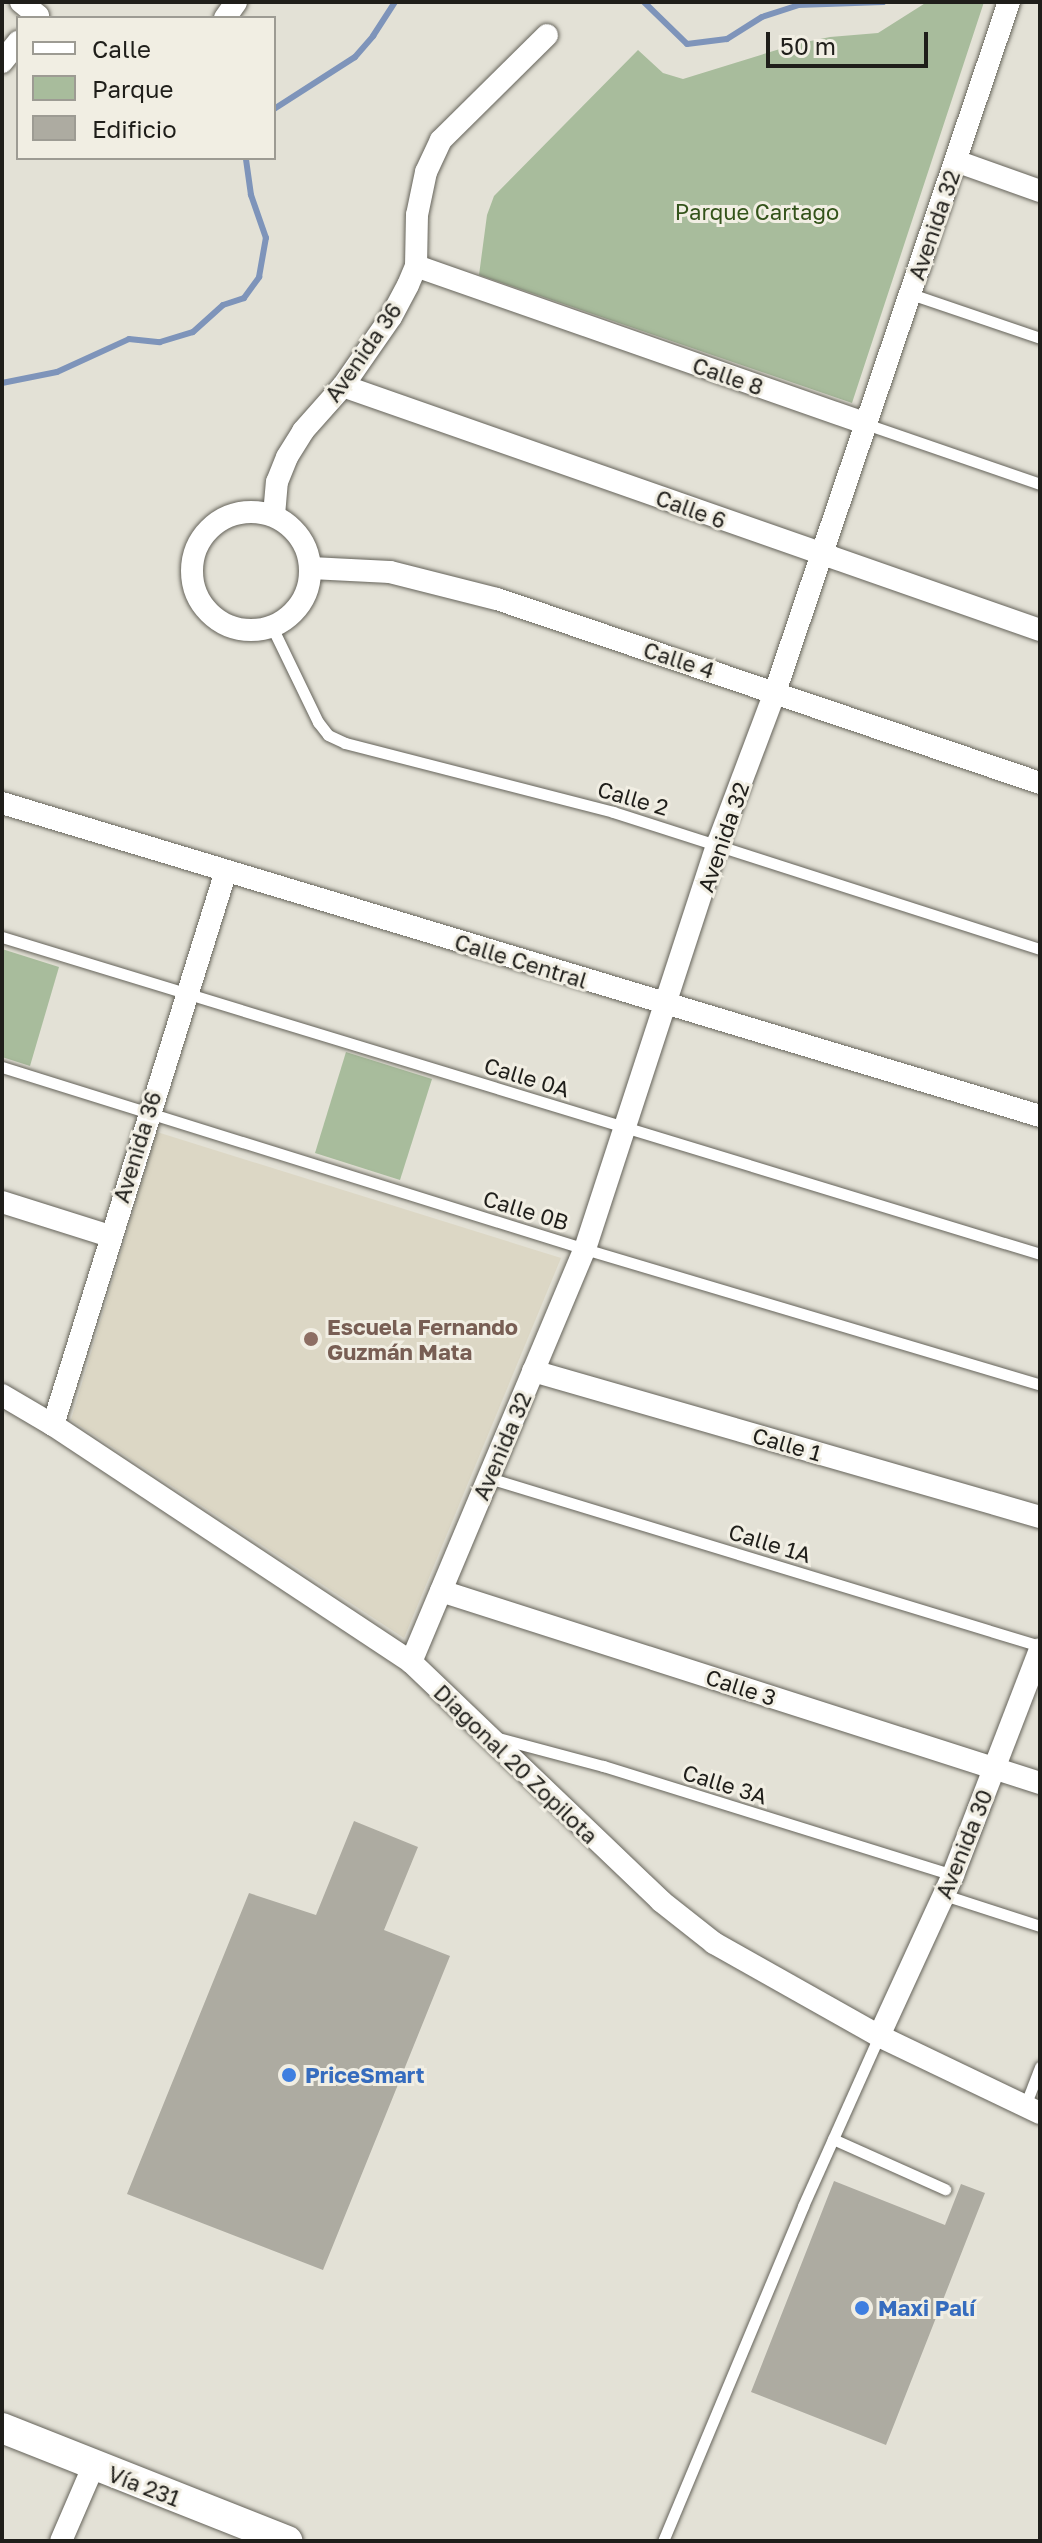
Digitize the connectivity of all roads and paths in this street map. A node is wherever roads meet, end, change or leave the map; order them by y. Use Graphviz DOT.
graph roads {
  1 [pos="1009,2"];
  2 [pos="547,35"];
  3 [pos="16,44"];
  4 [pos="2,62"];
  5 [pos="956,161"];
  6 [pos="1040,191"];
  7 [pos="416,266"];
  8 [pos="911,294"];
  9 [pos="1040,338"];
  10 [pos="343,386"];
  11 [pos="866,424"];
  12 [pos="1040,484"];
  13 [pos="274,515"];
  14 [pos="821,556"];
  15 [pos="311,568"];
  16 [pos="272,627"];
  17 [pos="1040,630"];
  18 [pos="775,692"];
  19 [pos="1040,783"];
  20 [pos="2,803"];
  21 [pos="718,843"];
  22 [pos="226,871"];
  23 [pos="2,937"];
  24 [pos="1040,949"];
  25 [pos="186,993"];
  26 [pos="668,1006"];
  27 [pos="2,1067"];
  28 [pos="147,1113"];
  29 [pos="1040,1116"];
  30 [pos="626,1128"];
  31 [pos="2,1202"];
  32 [pos="110,1236"];
  33 [pos="585,1249"];
  34 [pos="1040,1254"];
  35 [pos="533,1371"];
  36 [pos="1040,1385"];
  37 [pos="2,1395"];
  38 [pos="53,1425"];
  39 [pos="489,1478"];
  40 [pos="1040,1517"];
  41 [pos="441,1591"];
  42 [pos="1040,1647"];
  43 [pos="411,1662"];
  44 [pos="484,1735"];
  45 [pos="994,1768"];
  46 [pos="1040,1783"];
  47 [pos="949,1885"];
  48 [pos="1040,1926"];
  49 [pos="879,2036"];
  50 [pos="1040,2067"];
  51 [pos="1033,2110"];
  52 [pos="833,2139"];
  53 [pos="945,2189"];
  54 [pos="2,2428"];
  55 [pos="93,2467"];
  56 [pos="61,2541"];
  57 [pos="287,2541"];
  58 [pos="663,2541"];
  1 -- 5 [label="street, Avenida 32"];
  2 -- 7 [label="street, Avenida 36"];
  3 -- 4 [label="street"];
  5 -- 6 [label="street"];
  5 -- 8 [label="street, Avenida 32"];
  7 -- 10 [label="street, Avenida 36"];
  7 -- 11 [label="street, Calle 8"];
  8 -- 9 [label="lane"];
  8 -- 11 [label="street, Avenida 32"];
  10 -- 13 [label="street, Avenida 36"];
  10 -- 14 [label="street, Calle 6"];
  11 -- 12 [label="lane, Calle 8"];
  11 -- 14 [label="street, Avenida 32"];
  13 -- 15 [label="street"];
  13 -- 16 [label="street"];
  14 -- 17 [label="street, Calle 6"];
  14 -- 18 [label="street, Avenida 32"];
  15 -- 16 [label="street"];
  15 -- 18 [label="street, Calle 4"];
  16 -- 21 [label="lane, Calle 2"];
  18 -- 19 [label="street, Calle 4"];
  18 -- 21 [label="street, Avenida 32"];
  20 -- 22 [label="street, Calle Central"];
  21 -- 24 [label="lane, Calle 2"];
  21 -- 26 [label="street, Avenida 32"];
  22 -- 25 [label="street, Avenida 36"];
  22 -- 26 [label="street, Calle Central"];
  23 -- 25 [label="lane, Calle 0A"];
  25 -- 28 [label="street, Avenida 36"];
  25 -- 30 [label="lane, Calle 0A"];
  26 -- 29 [label="street, Calle Central"];
  26 -- 30 [label="street, Avenida 32"];
  27 -- 28 [label="lane, Calle 0B"];
  28 -- 32 [label="street, Avenida 36"];
  28 -- 33 [label="lane, Calle 0B"];
  30 -- 33 [label="street, Avenida 32"];
  30 -- 34 [label="lane, Calle 0A"];
  31 -- 32 [label="street"];
  32 -- 38 [label="street, Avenida 36"];
  33 -- 35 [label="street, Avenida 32"];
  33 -- 36 [label="lane, Calle 0B"];
  35 -- 39 [label="street, Avenida 32"];
  35 -- 40 [label="street, Calle 1"];
  37 -- 38 [label="street, Diagonal 20 Zopilota"];
  38 -- 43 [label="street, Diagonal 20 Zopilota"];
  39 -- 41 [label="street, Avenida 32"];
  39 -- 42 [label="lane, Calle 1A"];
  41 -- 43 [label="street, Avenida 32"];
  41 -- 45 [label="street, Calle 3"];
  42 -- 45 [label="street, Avenida 30"];
  43 -- 44 [label="street, Diagonal 20 Zopilota"];
  44 -- 47 [label="lane, Calle 3A"];
  44 -- 49 [label="street, Diagonal 20 Zopilota"];
  45 -- 46 [label="street, Calle 3"];
  45 -- 47 [label="street, Avenida 30"];
  47 -- 48 [label="lane, Calle 3A"];
  47 -- 49 [label="street, Avenida 30"];
  49 -- 51 [label="street, Diagonal 20 Zopilota"];
  49 -- 52 [label="lane"];
  50 -- 51 [label="lane"];
  52 -- 53 [label="lane"];
  52 -- 58 [label="lane"];
  54 -- 55 [label="main road, Vía 231"];
  55 -- 56 [label="street"];
  55 -- 57 [label="main road, Vía 231"];
}
